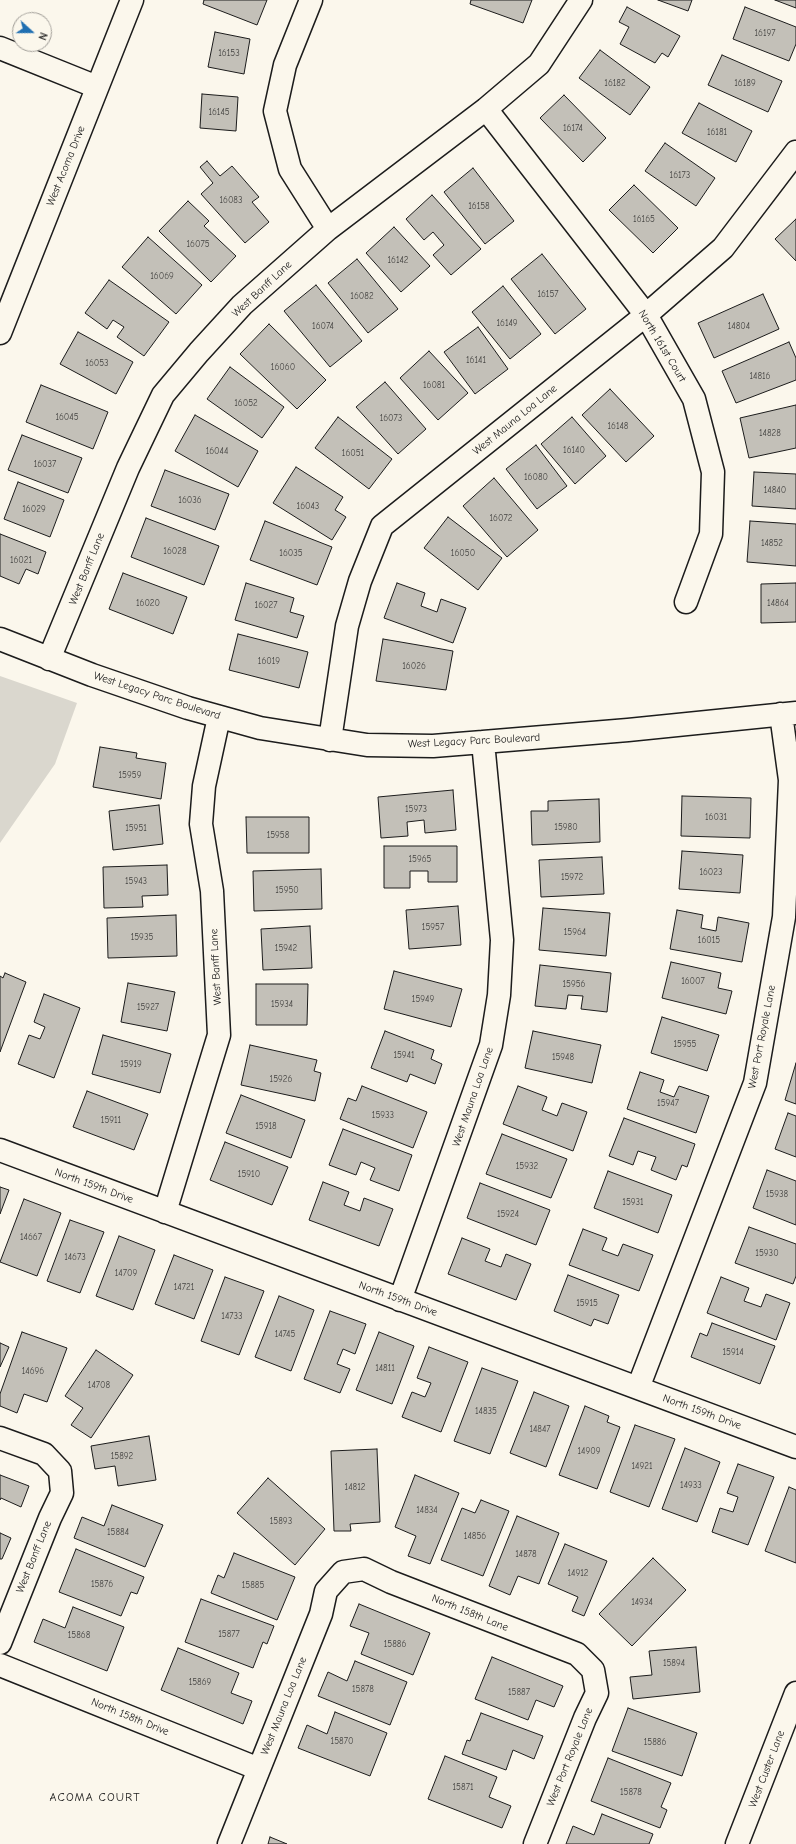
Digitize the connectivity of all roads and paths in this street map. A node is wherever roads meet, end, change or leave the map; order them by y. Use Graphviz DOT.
graph roads {
  1 [pos="132,0"];
  2 [pos="311,0"];
  3 [pos="581,0"];
  4 [pos="0,48"];
  5 [pos="97,87"];
  6 [pos="486,109"];
  7 [pos="796,152"];
  8 [pos="328,229"];
  9 [pos="646,315"];
  10 [pos="0,333"];
  11 [pos="686,602"];
  12 [pos="0,639"];
  13 [pos="49,659"];
  14 [pos="789,713"];
  15 [pos="219,717"];
  16 [pos="330,740"];
  17 [pos="483,742"];
  18 [pos="0,1150"];
  19 [pos="165,1212"];
  20 [pos="400,1300"];
  21 [pos="638,1388"];
  22 [pos="0,1438"];
  23 [pos="796,1447"];
  24 [pos="343,1572"];
  25 [pos="0,1643"];
  26 [pos="0,1665"];
  27 [pos="593,1670"];
  28 [pos="796,1693"];
  29 [pos="259,1769"];
  30 [pos="229,1844"];
  31 [pos="535,1844"];
  32 [pos="737,1844"];
  1 -- 5 [label="street, West Acoma Drive"];
  2 -- 8 [label="street"];
  3 -- 6 [label="street, West Banff Lane"];
  4 -- 5 [label="street"];
  5 -- 10 [label="street, West Acoma Drive"];
  6 -- 8 [label="street, West Banff Lane"];
  6 -- 9 [label="street, North 161st Court"];
  7 -- 9 [label="street, West Mauna Loa Lane"];
  8 -- 13 [label="street, West Banff Lane"];
  9 -- 11 [label="street, North 161st Court"];
  9 -- 16 [label="street, West Mauna Loa Lane"];
  12 -- 13 [label="street, West Legacy Parc Boulevard"];
  13 -- 15 [label="street, West Legacy Parc Boulevard"];
  14 -- 17 [label="street, West Legacy Parc Boulevard"];
  14 -- 21 [label="street, West Port Royale Lane"];
  15 -- 16 [label="street, West Legacy Parc Boulevard"];
  15 -- 19 [label="street, West Banff Lane"];
  16 -- 17 [label="street, West Legacy Parc Boulevard"];
  17 -- 20 [label="street, West Mauna Loa Lane"];
  18 -- 19 [label="street, North 159th Drive"];
  19 -- 20 [label="street, North 159th Drive"];
  20 -- 21 [label="street, North 159th Drive"];
  21 -- 23 [label="street, North 159th Drive"];
  22 -- 25 [label="street, West Banff Lane"];
  24 -- 27 [label="street, North 158th Lane"];
  24 -- 29 [label="street, West Mauna Loa Lane"];
  26 -- 29 [label="street, North 158th Drive"];
  27 -- 31 [label="street, West Port Royale Lane"];
  28 -- 32 [label="street, West Custer Lane"];
  29 -- 30 [label="street, West Mauna Loa Lane"];
}
